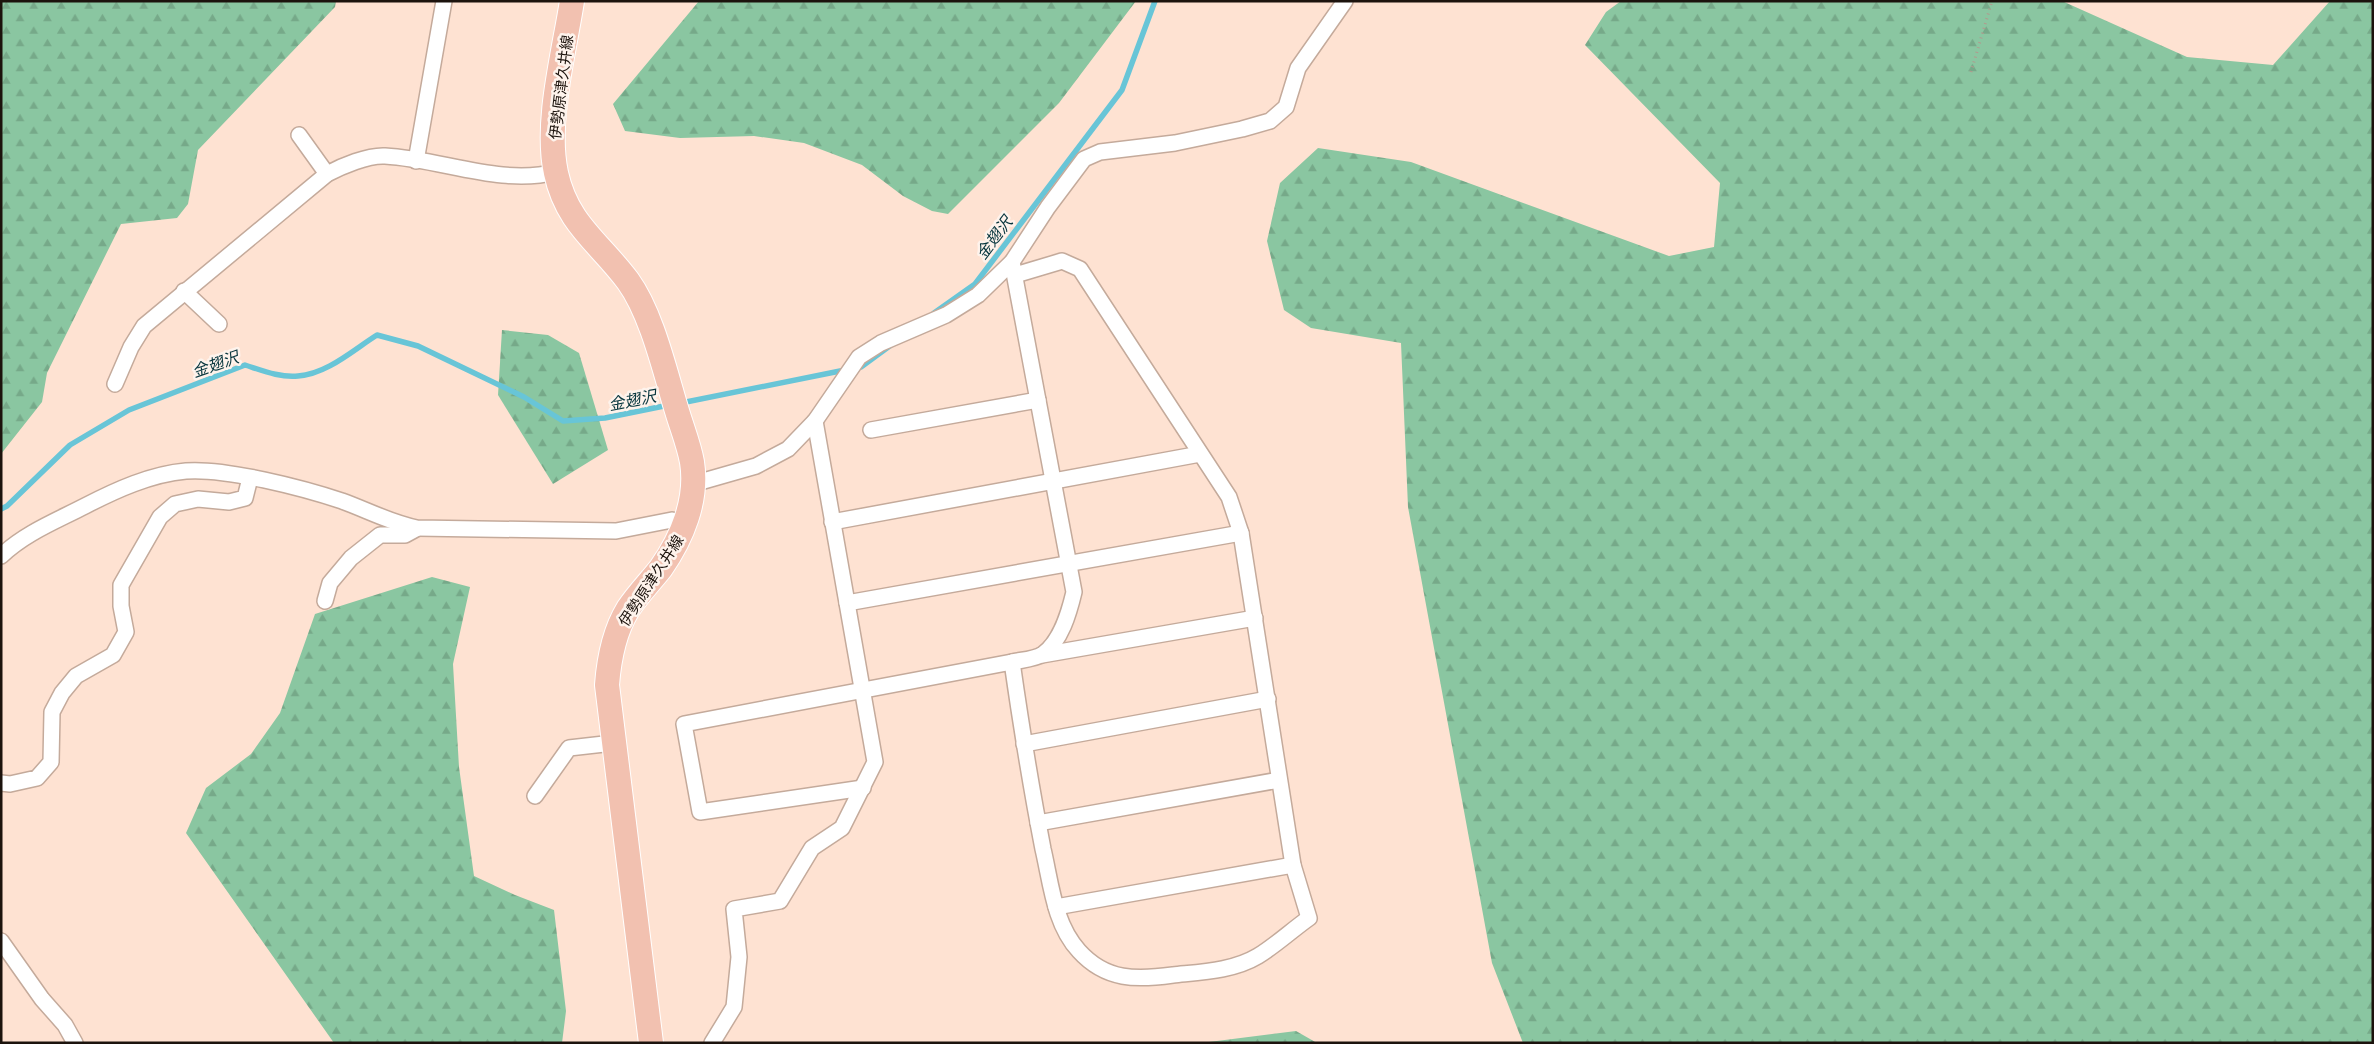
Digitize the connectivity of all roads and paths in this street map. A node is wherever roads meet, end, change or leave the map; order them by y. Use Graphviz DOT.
graph roads {
  1 [pos="444,1"];
  2 [pos="572,1"];
  3 [pos="1345,1"];
  4 [pos="1992,1"];
  5 [pos="1971,72"];
  6 [pos="299,134"];
  7 [pos="416,160"];
  8 [pos="556,172"];
  9 [pos="327,174"];
  10 [pos="1014,268"];
  11 [pos="184,291"];
  12 [pos="220,324"];
  13 [pos="115,384"];
  14 [pos="1038,400"];
  15 [pos="815,421"];
  16 [pos="871,430"];
  17 [pos="1200,454"];
  18 [pos="250,478"];
  19 [pos="1054,480"];
  20 [pos="693,484"];
  21 [pos="832,522"];
  22 [pos="686,524"];
  23 [pos="417,528"];
  24 [pos="1241,533"];
  25 [pos="1,556"];
  26 [pos="1069,564"];
  27 [pos="325,601"];
  28 [pos="847,603"];
  29 [pos="1255,618"];
  30 [pos="1042,655"];
  31 [pos="1012,662"];
  32 [pos="863,691"];
  33 [pos="1268,699"];
  34 [pos="613,743"];
  35 [pos="1024,744"];
  36 [pos="1279,780"];
  37 [pos="1,783"];
  38 [pos="863,788"];
  39 [pos="535,796"];
  40 [pos="1038,823"];
  41 [pos="1294,865"];
  42 [pos="1056,907"];
  43 [pos="1,941"];
  44 [pos="75,1043"];
  45 [pos="651,1043"];
  46 [pos="712,1043"];
  1 -- 7 [label="street"];
  2 -- 8 [label="main road, 伊勢原津久井線"];
  3 -- 10 [label="street"];
  4 -- 5 [label="path"];
  6 -- 9 [label="street"];
  7 -- 8 [label="street"];
  7 -- 9 [label="street"];
  8 -- 20 [label="main road, 伊勢原津久井線"];
  9 -- 11 [label="street"];
  10 -- 14 [label="street"];
  10 -- 15 [label="street"];
  10 -- 17 [label="street"];
  11 -- 12 [label="street"];
  11 -- 13 [label="street"];
  14 -- 16 [label="street"];
  14 -- 19 [label="street"];
  15 -- 20 [label="street"];
  15 -- 21 [label="street"];
  17 -- 19 [label="street"];
  17 -- 24 [label="street"];
  18 -- 23 [label="street"];
  18 -- 25 [label="street"];
  18 -- 37 [label="street"];
  19 -- 21 [label="street"];
  19 -- 26 [label="street"];
  20 -- 22 [label="main road, 伊勢原津久井線"];
  21 -- 28 [label="street"];
  22 -- 23 [label="street"];
  22 -- 34 [label="main road, 伊勢原津久井線"];
  23 -- 27 [label="street"];
  24 -- 26 [label="street"];
  24 -- 29 [label="street"];
  26 -- 28 [label="street"];
  26 -- 30 [label="street"];
  28 -- 32 [label="street"];
  29 -- 30 [label="street"];
  29 -- 33 [label="street"];
  30 -- 31 [label="street"];
  31 -- 32 [label="street"];
  31 -- 35 [label="street"];
  32 -- 38 [label="street"];
  32 -- 38 [label="street"];
  33 -- 35 [label="street"];
  33 -- 36 [label="street"];
  34 -- 39 [label="street"];
  34 -- 45 [label="main road, 伊勢原津久井線"];
  35 -- 40 [label="street"];
  36 -- 40 [label="street"];
  36 -- 41 [label="street"];
  38 -- 46 [label="street"];
  40 -- 42 [label="street"];
  41 -- 42 [label="street"];
  41 -- 42 [label="street"];
  43 -- 44 [label="street"];
}
